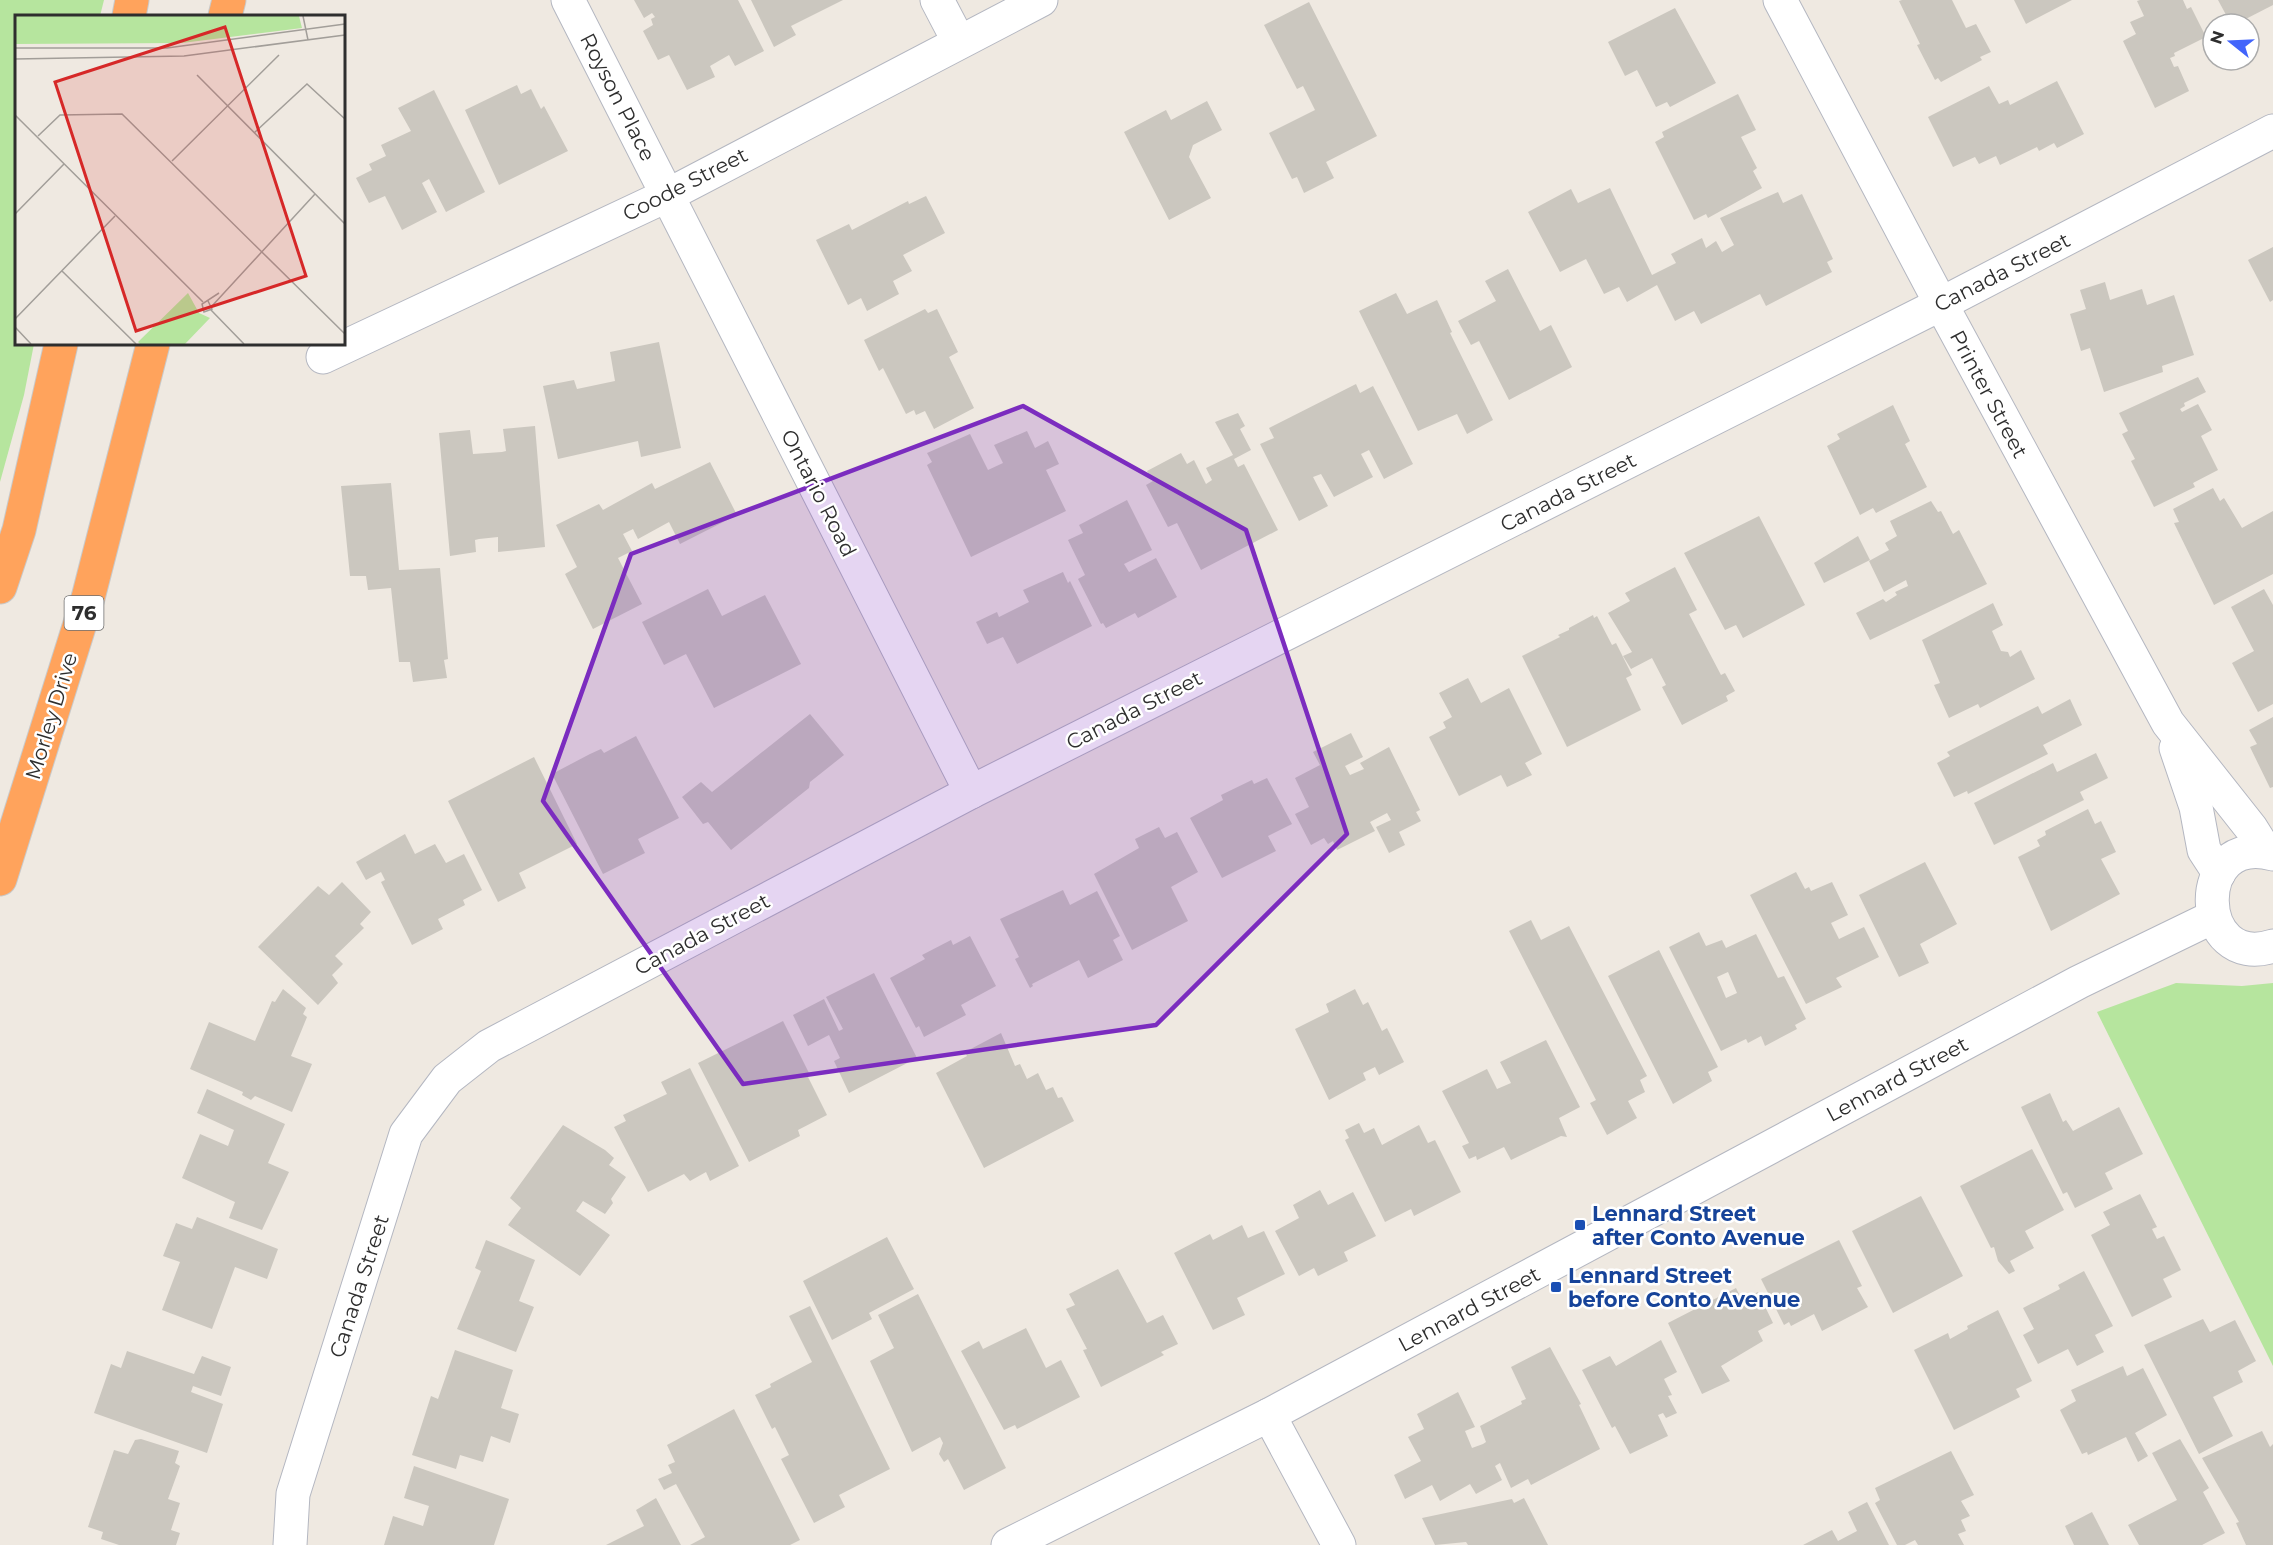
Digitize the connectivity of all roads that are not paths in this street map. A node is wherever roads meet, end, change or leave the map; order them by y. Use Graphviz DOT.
graph roads {
  1 [pos="132,0"];
  2 [pos="229,0"];
  3 [pos="568,0"];
  4 [pos="937,0"];
  5 [pos="1041,0"];
  6 [pos="1780,0"];
  7 [pos="129,15"];
  8 [pos="225,15"];
  9 [pos="958,42"];
  10 [pos="2273,131"];
  11 [pos="668,195"];
  12 [pos="1941,304"];
  13 [pos="62,345"];
  14 [pos="153,345"];
  15 [pos="323,357"];
  16 [pos="0,587"];
  17 [pos="2168,723"];
  18 [pos="971,792"];
  19 [pos="2270,853"];
  20 [pos="2218,873"];
  21 [pos="0,879"];
  22 [pos="2213,917"];
  23 [pos="2273,946"];
  24 [pos="1269,1415"];
  25 [pos="290,1545"];
  26 [pos="1008,1545"];
  27 [pos="1339,1545"];
  1 -- 7 [label="highway"];
  2 -- 8 [label="highway"];
  3 -- 11 [label="street, Royson Place"];
  4 -- 9 [label="street"];
  5 -- 9 [label="street, Coode Street"];
  6 -- 12 [label="street, Printer Street"];
  9 -- 11 [label="street, Coode Street"];
  10 -- 12 [label="street, Canada Street"];
  11 -- 15 [label="street, Coode Street"];
  11 -- 18 [label="street, Ontario Road"];
  12 -- 17 [label="street, Printer Street"];
  12 -- 18 [label="street, Canada Street"];
  13 -- 16 [label="highway"];
  14 -- 21 [label="highway, Morley Drive / 76"];
  17 -- 19 [label="street, Printer Street"];
  17 -- 20 [label="street, Printer Street"];
  18 -- 25 [label="street, Canada Street"];
  19 -- 20 [label="street"];
  20 -- 22 [label="street"];
  22 -- 23 [label="street"];
  22 -- 24 [label="street, Lennard Street"];
  24 -- 26 [label="street, Lennard Street"];
  24 -- 27 [label="street"];
}
